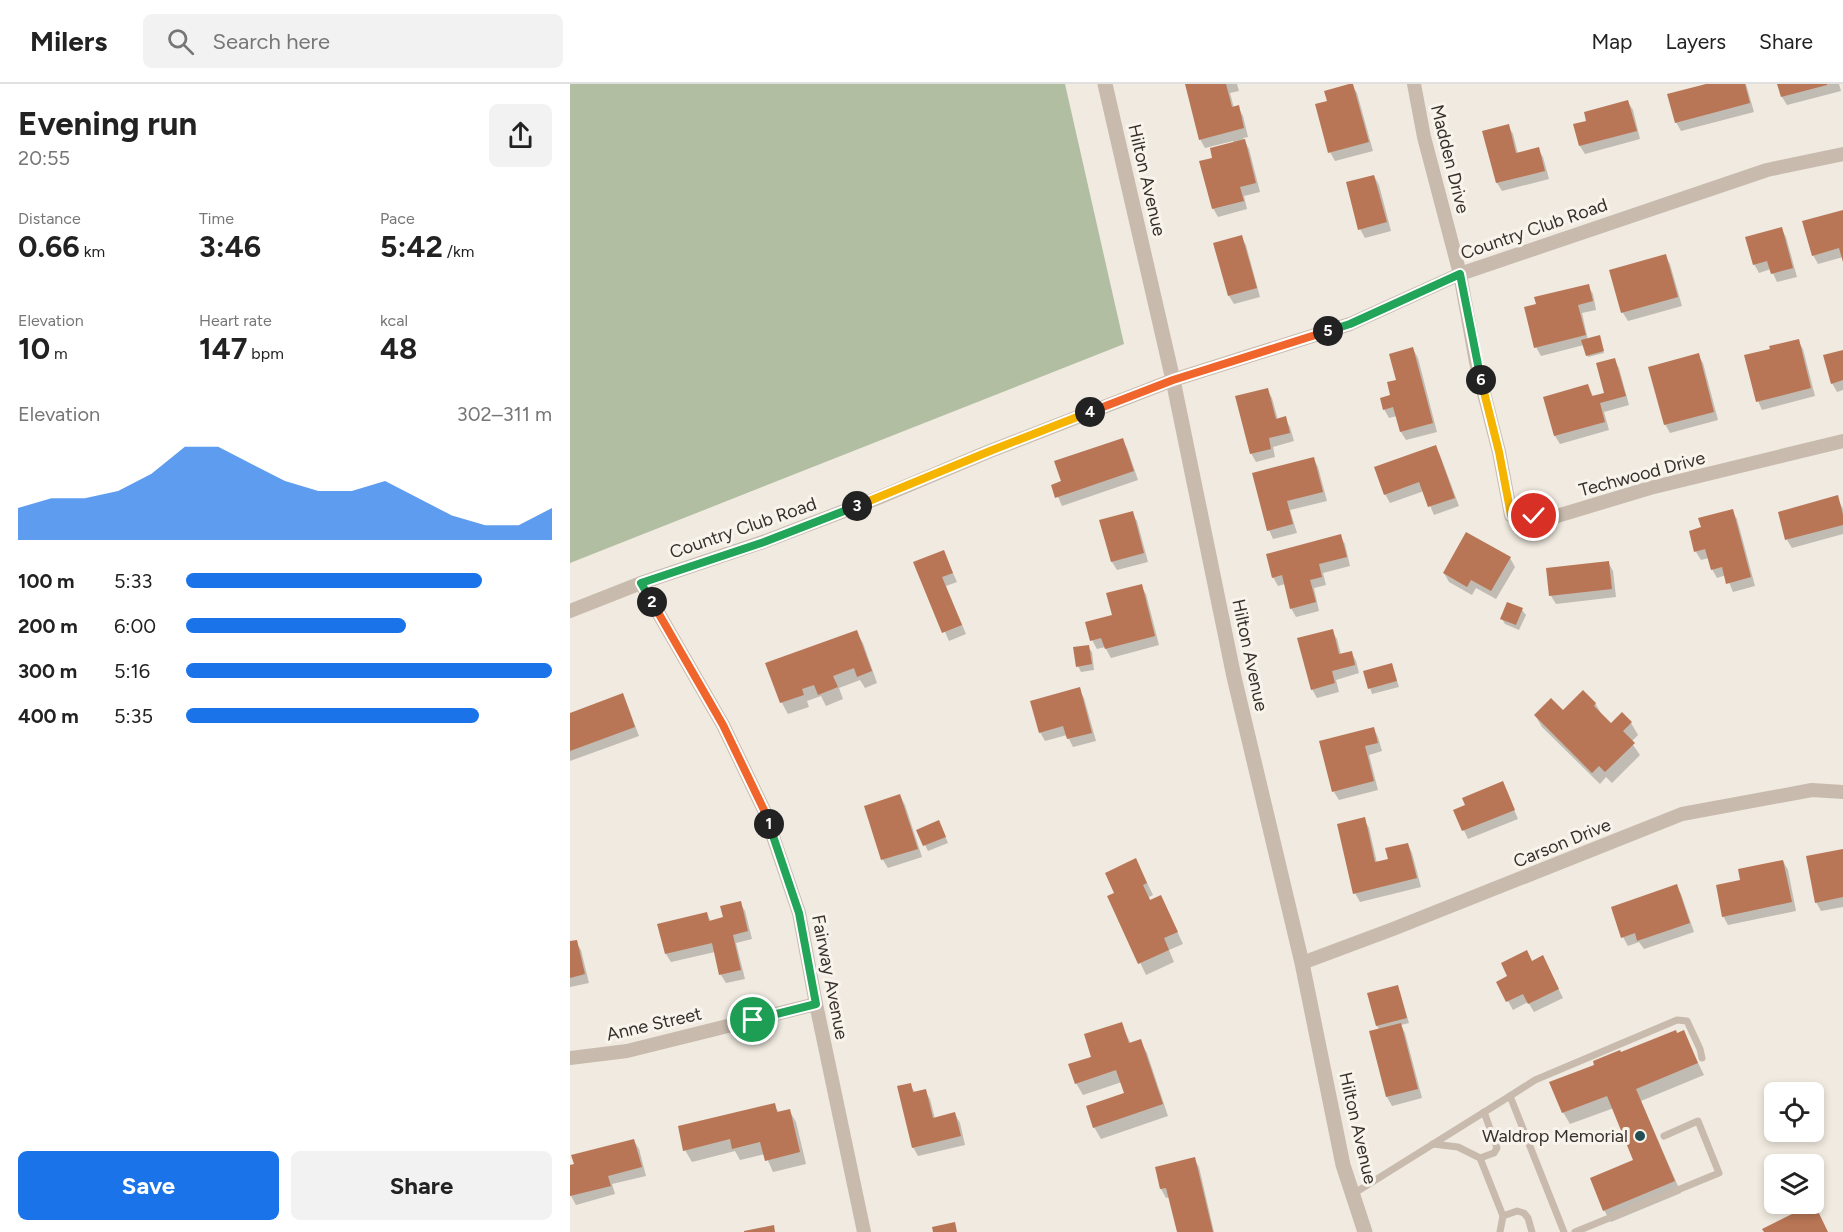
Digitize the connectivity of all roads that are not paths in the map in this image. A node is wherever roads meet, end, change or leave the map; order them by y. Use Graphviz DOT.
graph roads {
  1 [pos="1105,84"];
  2 [pos="1414,84"];
  3 [pos="1843,154"];
  4 [pos="1460,274"];
  5 [pos="1173,380"];
  6 [pos="1490,418"];
  7 [pos="1843,441"];
  8 [pos="641,583"];
  9 [pos="570,611"];
  10 [pos="1843,792"];
  11 [pos="1302,963"];
  12 [pos="816,1004"];
  13 [pos="570,1058"];
  14 [pos="1702,1058"];
  15 [pos="1509,1095"];
  16 [pos="1484,1112"];
  17 [pos="1664,1136"];
  18 [pos="1433,1144"];
  19 [pos="1480,1158"];
  20 [pos="1353,1194"];
  21 [pos="1503,1216"];
  22 [pos="864,1232"];
  23 [pos="1365,1232"];
  24 [pos="1500,1232"];
  25 [pos="1532,1232"];
  26 [pos="1564,1232"];
  27 [pos="1575,1232"];
  1 -- 5 [label="street, Hilton Avenue"];
  2 -- 4 [label="street, Madden Drive"];
  3 -- 4 [label="street, Country Club Road"];
  4 -- 5 [label="street, Country Club Road"];
  4 -- 6 [label="street, Madden Drive"];
  5 -- 8 [label="street, Country Club Road"];
  5 -- 11 [label="street, Hilton Avenue"];
  6 -- 7 [label="street, Techwood Drive"];
  8 -- 9 [label="street, Country Club Road"];
  8 -- 12 [label="street, Fairway Avenue"];
  10 -- 11 [label="street, Carson Drive"];
  11 -- 20 [label="street, Hilton Avenue"];
  12 -- 13 [label="street, Anne Street"];
  12 -- 22 [label="street, Fairway Avenue"];
  14 -- 15 [label="lane"];
  15 -- 16 [label="lane"];
  15 -- 26 [label="lane"];
  16 -- 18 [label="lane"];
  16 -- 19 [label="lane"];
  17 -- 27 [label="lane"];
  18 -- 19 [label="lane"];
  18 -- 20 [label="lane"];
  19 -- 21 [label="lane"];
  20 -- 23 [label="street, Hilton Avenue"];
  21 -- 24 [label="lane"];
  21 -- 25 [label="lane"];
}
